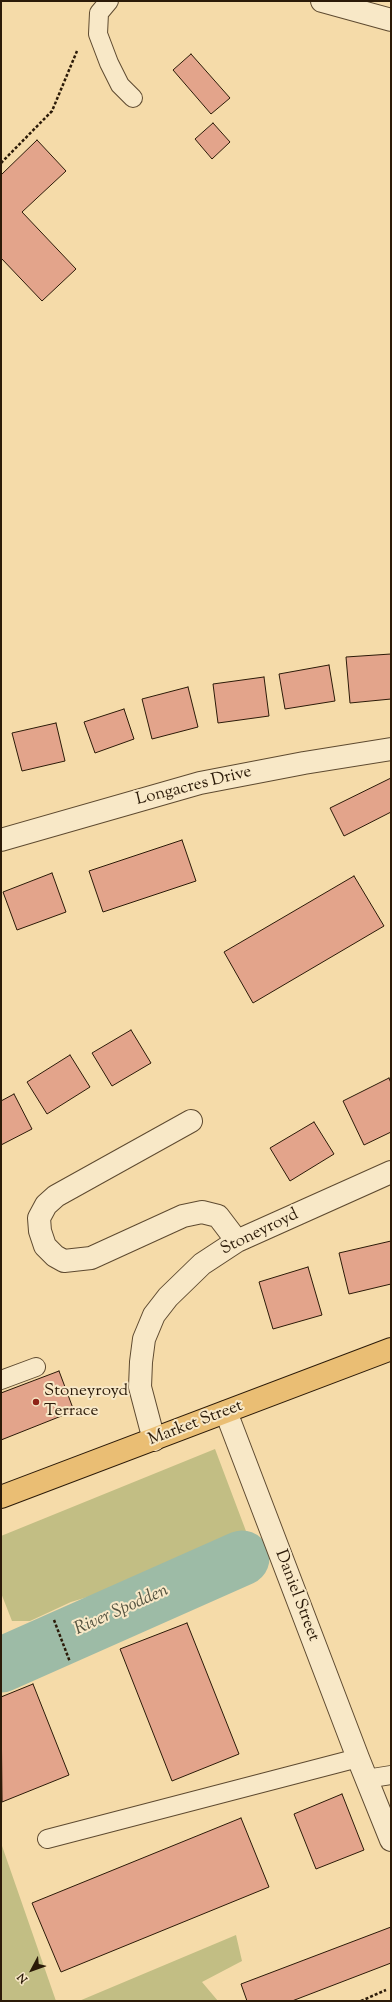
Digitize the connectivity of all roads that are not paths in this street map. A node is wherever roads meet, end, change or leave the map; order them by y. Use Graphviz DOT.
graph roads {
  1 [pos="109,1"];
  2 [pos="322,1"];
  3 [pos="391,20"];
  4 [pos="133,98"];
  5 [pos="391,748"];
  6 [pos="1,840"];
  7 [pos="191,1121"];
  8 [pos="391,1172"];
  9 [pos="237,1241"];
  10 [pos="391,1349"];
  11 [pos="36,1367"];
  12 [pos="1,1380"];
  13 [pos="226,1412"];
  14 [pos="154,1440"];
  15 [pos="1,1497"];
  16 [pos="358,1758"];
  17 [pos="391,1775"];
  18 [pos="366,1779"];
  19 [pos="47,1839"];
  20 [pos="391,1840"];
  1 -- 4 [label="lane"];
  2 -- 3 [label="street"];
  5 -- 6 [label="street, Longacres Drive"];
  7 -- 9 [label="street"];
  8 -- 9 [label="street, Stoneyroyd"];
  9 -- 14 [label="street, Stoneyroyd"];
  10 -- 13 [label="main road, Market Street"];
  11 -- 12 [label="lane"];
  13 -- 14 [label="main road, Market Street"];
  13 -- 16 [label="street, Daniel Street"];
  14 -- 15 [label="main road, Market Street"];
  16 -- 18 [label="street, Daniel Street"];
  16 -- 19 [label="lane"];
  17 -- 18 [label="lane"];
  18 -- 20 [label="street, Daniel Street"];
}
